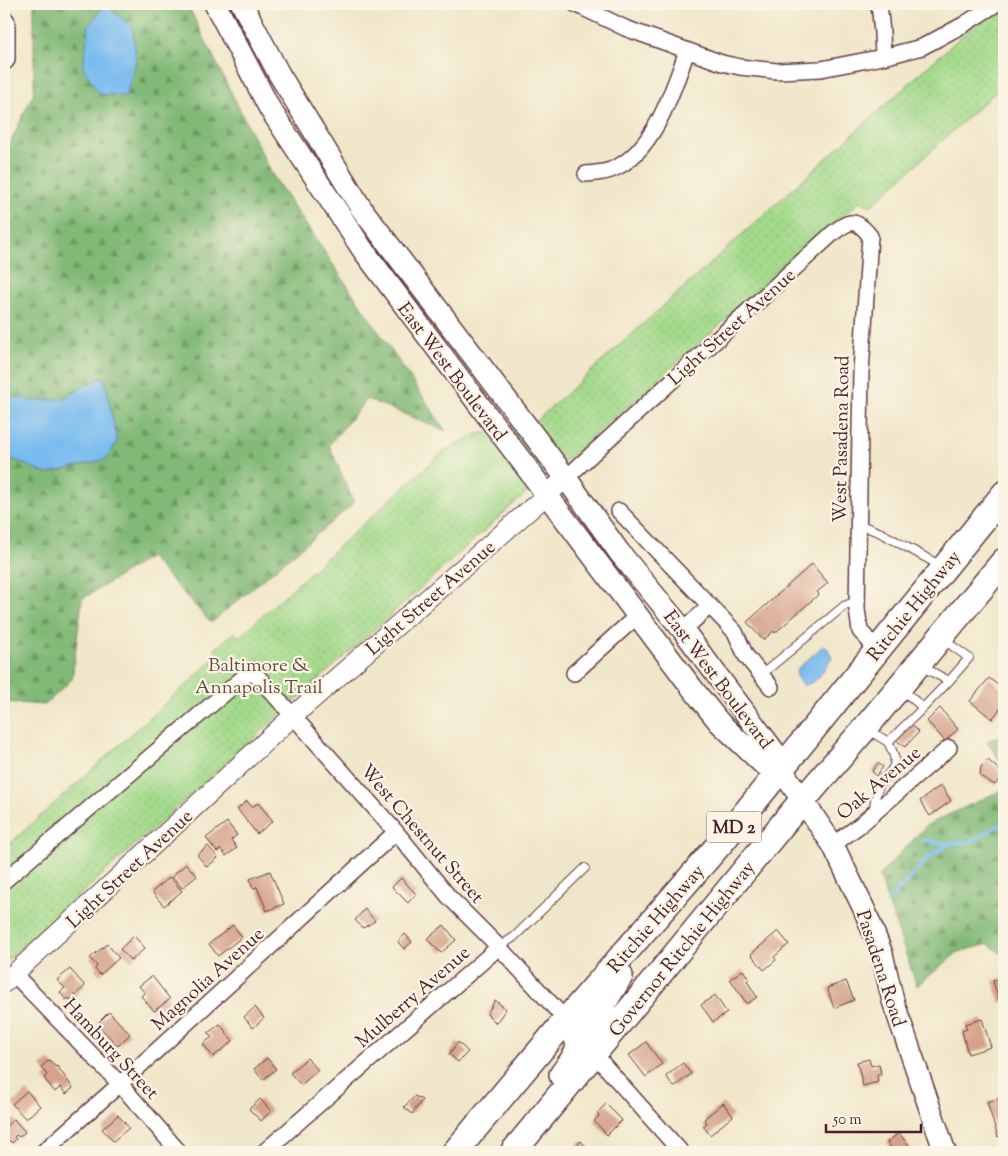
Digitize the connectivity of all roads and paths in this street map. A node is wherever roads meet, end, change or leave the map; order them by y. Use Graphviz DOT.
graph roads {
  1 [pos="215,4"];
  2 [pos="242,4"];
  3 [pos="576,4"];
  4 [pos="879,4"];
  5 [pos="996,4"];
  6 [pos="4,22"];
  7 [pos="687,51"];
  8 [pos="883,57"];
  9 [pos="4,59"];
  10 [pos="586,174"];
  11 [pos="862,225"];
  12 [pos="566,478"];
  13 [pos="1004,494"];
  14 [pos="546,495"];
  15 [pos="619,511"];
  16 [pos="858,524"];
  17 [pos="1004,561"];
  18 [pos="944,568"];
  19 [pos="857,601"];
  20 [pos="710,606"];
  21 [pos="638,615"];
  22 [pos="684,630"];
  23 [pos="940,637"];
  24 [pos="877,649"];
  25 [pos="918,664"];
  26 [pos="574,674"];
  27 [pos="761,675"];
  28 [pos="949,681"];
  29 [pos="771,687"];
  30 [pos="900,687"];
  31 [pos="923,708"];
  32 [pos="293,716"];
  33 [pos="866,728"];
  34 [pos="888,742"];
  35 [pos="949,748"];
  36 [pos="781,769"];
  37 [pos="804,801"];
  38 [pos="874,813"];
  39 [pos="396,832"];
  40 [pos="833,845"];
  41 [pos="585,868"];
  42 [pos="4,881"];
  43 [pos="655,918"];
  44 [pos="499,947"];
  45 [pos="9,978"];
  46 [pos="566,1020"];
  47 [pos="594,1054"];
  48 [pos="120,1084"];
  49 [pos="42,1152"];
  50 [pos="179,1152"];
  51 [pos="264,1152"];
  52 [pos="455,1152"];
  53 [pos="512,1152"];
  54 [pos="681,1152"];
  55 [pos="945,1152"];
  1 -- 14 [label="main road, East West Boulevard"];
  2 -- 12 [label="main road, East West Boulevard"];
  3 -- 7 [label="street"];
  4 -- 8 [label="street"];
  5 -- 8 [label="street"];
  6 -- 9 [label="main road"];
  7 -- 8 [label="street"];
  7 -- 10 [label="street"];
  11 -- 12 [label="street, Light Street Avenue"];
  11 -- 16 [label="street, West Pasadena Road"];
  12 -- 14 [label="street, Light Street Avenue"];
  12 -- 22 [label="main road, East West Boulevard"];
  13 -- 18 [label="highway, Ritchie Highway / MD 2"];
  14 -- 21 [label="main road, East West Boulevard"];
  14 -- 32 [label="street, Light Street Avenue"];
  15 -- 20 [label="street"];
  16 -- 18 [label="lane"];
  16 -- 19 [label="street, West Pasadena Road"];
  17 -- 23 [label="highway, Governor Ritchie Highway / MD 2"];
  18 -- 24 [label="highway, Ritchie Highway / MD 2"];
  19 -- 24 [label="street, West Pasadena Road"];
  19 -- 27 [label="lane"];
  20 -- 22 [label="street"];
  20 -- 27 [label="street"];
  21 -- 26 [label="street"];
  21 -- 36 [label="main road, East West Boulevard"];
  22 -- 36 [label="main road, East West Boulevard"];
  23 -- 25 [label="highway, Governor Ritchie Highway / MD 2"];
  23 -- 28 [label="lane"];
  24 -- 36 [label="highway, Ritchie Highway / MD 2"];
  25 -- 28 [label="lane"];
  25 -- 30 [label="highway, Governor Ritchie Highway / MD 2"];
  27 -- 29 [label="street"];
  28 -- 31 [label="lane"];
  30 -- 31 [label="lane"];
  30 -- 33 [label="highway, Governor Ritchie Highway / MD 2"];
  31 -- 34 [label="lane"];
  32 -- 39 [label="street, West Chestnut Street"];
  32 -- 42 [label="street, West Chestnut Street"];
  32 -- 45 [label="street, Light Street Avenue"];
  33 -- 34 [label="lane"];
  33 -- 37 [label="highway, Governor Ritchie Highway / MD 2"];
  34 -- 38 [label="lane"];
  35 -- 38 [label="street, Oak Avenue"];
  36 -- 37 [label="main road, Pasadena Road"];
  36 -- 43 [label="highway, Ritchie Highway / MD 2"];
  37 -- 40 [label="main road, Pasadena Road"];
  37 -- 47 [label="highway, Governor Ritchie Highway / MD 2"];
  38 -- 40 [label="street, Oak Avenue"];
  39 -- 44 [label="street, West Chestnut Street"];
  39 -- 48 [label="street, Magnolia Avenue"];
  40 -- 55 [label="main road, Pasadena Road"];
  41 -- 44 [label="lane, Mulberry Avenue"];
  43 -- 46 [label="highway, Ritchie Highway / MD 2"];
  43 -- 47 [label="highway"];
  44 -- 46 [label="street, West Chestnut Street"];
  44 -- 51 [label="street, Mulberry Avenue"];
  45 -- 48 [label="street, Hamburg Street"];
  46 -- 52 [label="highway, Ritchie Highway / MD 2"];
  46 -- 53 [label="highway"];
  47 -- 53 [label="highway, Governor Ritchie Highway / MD 2"];
  47 -- 54 [label="street"];
  48 -- 49 [label="street, Magnolia Avenue"];
  48 -- 50 [label="street, Hamburg Street"];
}
